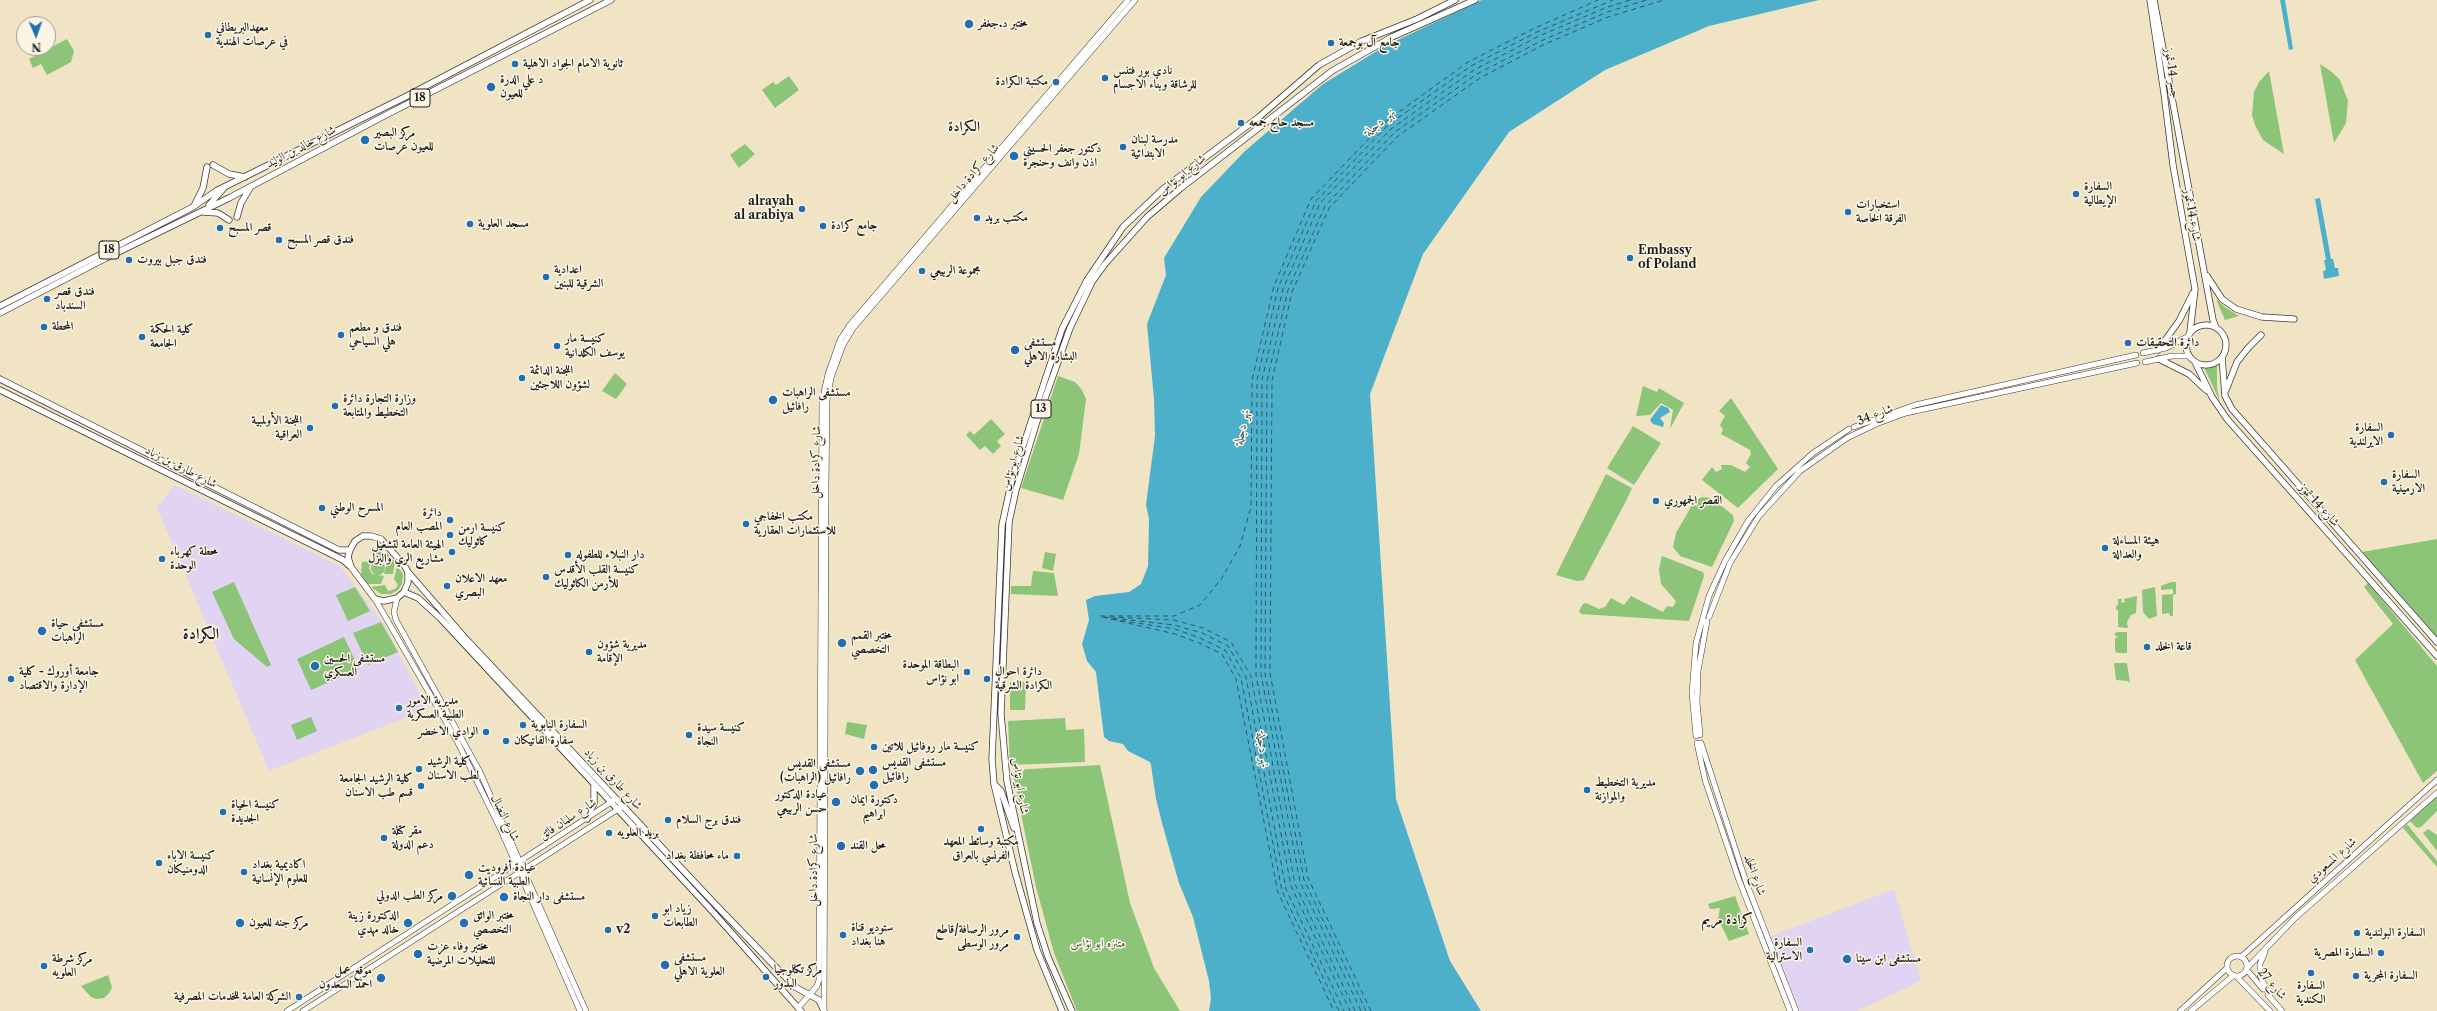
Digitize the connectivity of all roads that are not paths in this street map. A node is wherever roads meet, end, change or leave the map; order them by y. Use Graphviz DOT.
graph roads {
  1 [pos="590,0"];
  2 [pos="611,0"];
  3 [pos="1128,0"];
  4 [pos="1135,0"];
  5 [pos="1454,0"];
  6 [pos="1475,0"];
  7 [pos="2150,0"];
  8 [pos="2154,0"];
  9 [pos="2181,148"];
  10 [pos="2171,150"];
  11 [pos="247,177"];
  12 [pos="251,186"];
  13 [pos="224,188"];
  14 [pos="221,202"];
  15 [pos="193,207"];
  16 [pos="197,213"];
  17 [pos="237,216"];
  18 [pos="229,220"];
  19 [pos="2204,272"];
  20 [pos="2195,289"];
  21 [pos="1084,292"];
  22 [pos="0,306"];
  23 [pos="0,313"];
  24 [pos="2294,319"];
  25 [pos="2216,328"];
  26 [pos="2189,335"];
  27 [pos="2261,336"];
  28 [pos="2158,350"];
  29 [pos="2143,353"];
  30 [pos="2136,355"];
  31 [pos="2189,356"];
  32 [pos="2222,357"];
  33 [pos="2159,359"];
  34 [pos="2145,362"];
  35 [pos="2195,362"];
  36 [pos="2137,364"];
  37 [pos="0,379"];
  38 [pos="0,390"];
  39 [pos="2225,396"];
  40 [pos="2212,397"];
  41 [pos="350,550"];
  42 [pos="351,567"];
  43 [pos="408,572"];
  44 [pos="404,592"];
  45 [pos="397,598"];
  46 [pos="375,599"];
  47 [pos="2437,642"];
  48 [pos="2437,656"];
  49 [pos="1695,680"];
  50 [pos="1698,735"];
  51 [pos="2437,780"];
  52 [pos="1007,781"];
  53 [pos="994,784"];
  54 [pos="594,786"];
  55 [pos="2437,792"];
  56 [pos="618,799"];
  57 [pos="610,803"];
  58 [pos="624,805"];
  59 [pos="616,810"];
  60 [pos="587,819"];
  61 [pos="1017,831"];
  62 [pos="1021,851"];
  63 [pos="1010,854"];
  64 [pos="518,863"];
  65 [pos="524,868"];
  66 [pos="519,871"];
  67 [pos="2272,942"];
  68 [pos="2241,957"];
  69 [pos="2227,968"];
  70 [pos="2247,969"];
  71 [pos="2235,976"];
  72 [pos="807,995"];
  73 [pos="2270,997"];
  74 [pos="800,1010"];
  75 [pos="287,1011"];
  76 [pos="303,1011"];
  77 [pos="580,1011"];
  78 [pos="586,1011"];
  79 [pos="824,1011"];
  80 [pos="1062,1011"];
  81 [pos="1072,1011"];
  82 [pos="1790,1011"];
  83 [pos="1796,1011"];
  84 [pos="2180,1011"];
  85 [pos="2191,1011"];
  86 [pos="2270,1011"];
  87 [pos="2282,1011"];
  1 -- 11 [label="main road, شارع خالد بن الوليد / 18"];
  2 -- 12 [label="main road, شارع خالد بن الوليد / 18"];
  3 -- 72 [label="main road, شارع كرادة داخل"];
  4 -- 79 [label="main road, شارع كرادة داخل"];
  5 -- 21 [label="main road, شارع ابو نؤاس / 13"];
  6 -- 21 [label="main road, شارع ابو نؤاس / 13"];
  7 -- 10 [label="main road, جسر 14 تموز"];
  8 -- 9 [label="main road, جسر 14 تموز"];
  9 -- 19 [label="main road, شارع 14 تموز"];
  10 -- 20 [label="main road, شارع 14 تموز"];
  11 -- 13 [label="main road, شارع خالد بن الوليد / 18"];
  11 -- 14 [label="main road"];
  11 -- 15 [label="main road"];
  12 -- 14 [label="main road, شارع خالد بن الوليد / 18"];
  12 -- 17 [label="main road"];
  13 -- 15 [label="main road, شارع خالد بن الوليد / 18"];
  13 -- 16 [label="main road"];
  14 -- 16 [label="main road, شارع خالد بن الوليد / 18"];
  15 -- 22 [label="main road, شارع خالد بن الوليد / 18"];
  16 -- 18 [label="main road"];
  16 -- 23 [label="main road, شارع خالد بن الوليد / 18"];
  19 -- 24 [label="main road"];
  19 -- 25 [label="main road, شارع 14 تموز"];
  20 -- 26 [label="main road, شارع 14 تموز"];
  20 -- 28 [label="main road"];
  21 -- 52 [label="main road, شارع ابو نؤاس / 13"];
  21 -- 53 [label="main road, شارع ابو نؤاس / 13"];
  25 -- 26 [label="main road"];
  25 -- 32 [label="main road"];
  26 -- 28 [label="main road"];
  26 -- 31 [label="main road"];
  27 -- 39 [label="main road"];
  28 -- 29 [label="main road"];
  30 -- 49 [label="main road, شارع 34"];
  31 -- 33 [label="main road"];
  31 -- 35 [label="main road"];
  32 -- 35 [label="main road"];
  32 -- 39 [label="main road, شارع 14 تموز"];
  33 -- 34 [label="main road"];
  33 -- 40 [label="main road"];
  35 -- 40 [label="main road, شارع 14 تموز"];
  36 -- 49 [label="main road, شارع 34"];
  37 -- 41 [label="main road, شارع طارق بن زياد"];
  38 -- 42 [label="main road, شارع طارق بن زياد"];
  39 -- 47 [label="main road, شارع 14 تموز"];
  40 -- 48 [label="main road, شارع 14 تموز"];
  41 -- 42 [label="main road"];
  41 -- 43 [label="main road"];
  42 -- 46 [label="main road"];
  43 -- 44 [label="main road"];
  43 -- 56 [label="main road, شارع طارق بن زياد"];
  44 -- 45 [label="main road"];
  44 -- 54 [label="main road, شارع طارق بن زياد"];
  45 -- 46 [label="main road"];
  45 -- 64 [label="main road, شارع النضال"];
  46 -- 64 [label="main road, شارع النضال"];
  49 -- 50 [label="main road"];
  51 -- 68 [label="main road, شارع المسعودي"];
  52 -- 53 [label="main road"];
  52 -- 61 [label="main road, شارع ابو نؤاس / 13"];
  53 -- 61 [label="main road"];
  53 -- 63 [label="main road, شارع ابو نؤاس / 13"];
  54 -- 57 [label="main road, شارع طارق بن زياد"];
  54 -- 60 [label="main road"];
  55 -- 67 [label="main road, شارع المسعودي"];
  56 -- 57 [label="main road, شارع سلمان فائق"];
  56 -- 58 [label="main road, شارع طارق بن زياد"];
  57 -- 59 [label="main road, شارع طارق بن زياد"];
  57 -- 60 [label="main road, شارع سلمان فائق"];
  58 -- 59 [label="main road, شارع سلمان فائق"];
  58 -- 72 [label="main road, شارع طارق بن زياد"];
  59 -- 65 [label="main road, شارع سلمان فائق"];
  59 -- 74 [label="main road, شارع طارق بن زياد"];
  60 -- 64 [label="main road, شارع سلمان فائق"];
  61 -- 62 [label="main road, شارع ابو نؤاس / 13"];
  62 -- 63 [label="main road"];
  62 -- 81 [label="main road, شارع ابو نؤاس / 13"];
  63 -- 80 [label="main road, شارع ابو نؤاس / 13"];
  64 -- 65 [label="main road, شارع النضال"];
  64 -- 66 [label="main road, شارع النضال"];
  64 -- 75 [label="main road, شارع سلمان فائق"];
  65 -- 66 [label="main road, شارع سلمان فائق"];
  65 -- 78 [label="main road, شارع النضال"];
  66 -- 76 [label="main road, شارع سلمان فائق"];
  66 -- 77 [label="main road, شارع النضال"];
  67 -- 70 [label="main road, شارع المسعودي"];
  67 -- 73 [label="main road"];
  68 -- 69 [label="main road"];
  68 -- 70 [label="main road"];
  69 -- 71 [label="main road"];
  69 -- 84 [label="main road"];
  70 -- 71 [label="main road"];
  70 -- 73 [label="main road, شارع 27"];
  71 -- 85 [label="main road"];
  71 -- 86 [label="main road, شارع 27"];
  72 -- 74 [label="main road, شارع كرادة داخل"];
  72 -- 79 [label="main road, شارع طارق بن زياد"];
  73 -- 87 [label="main road, شارع 27"];
  82 -- 83 [label="main road, شارع الخلد"];
}
